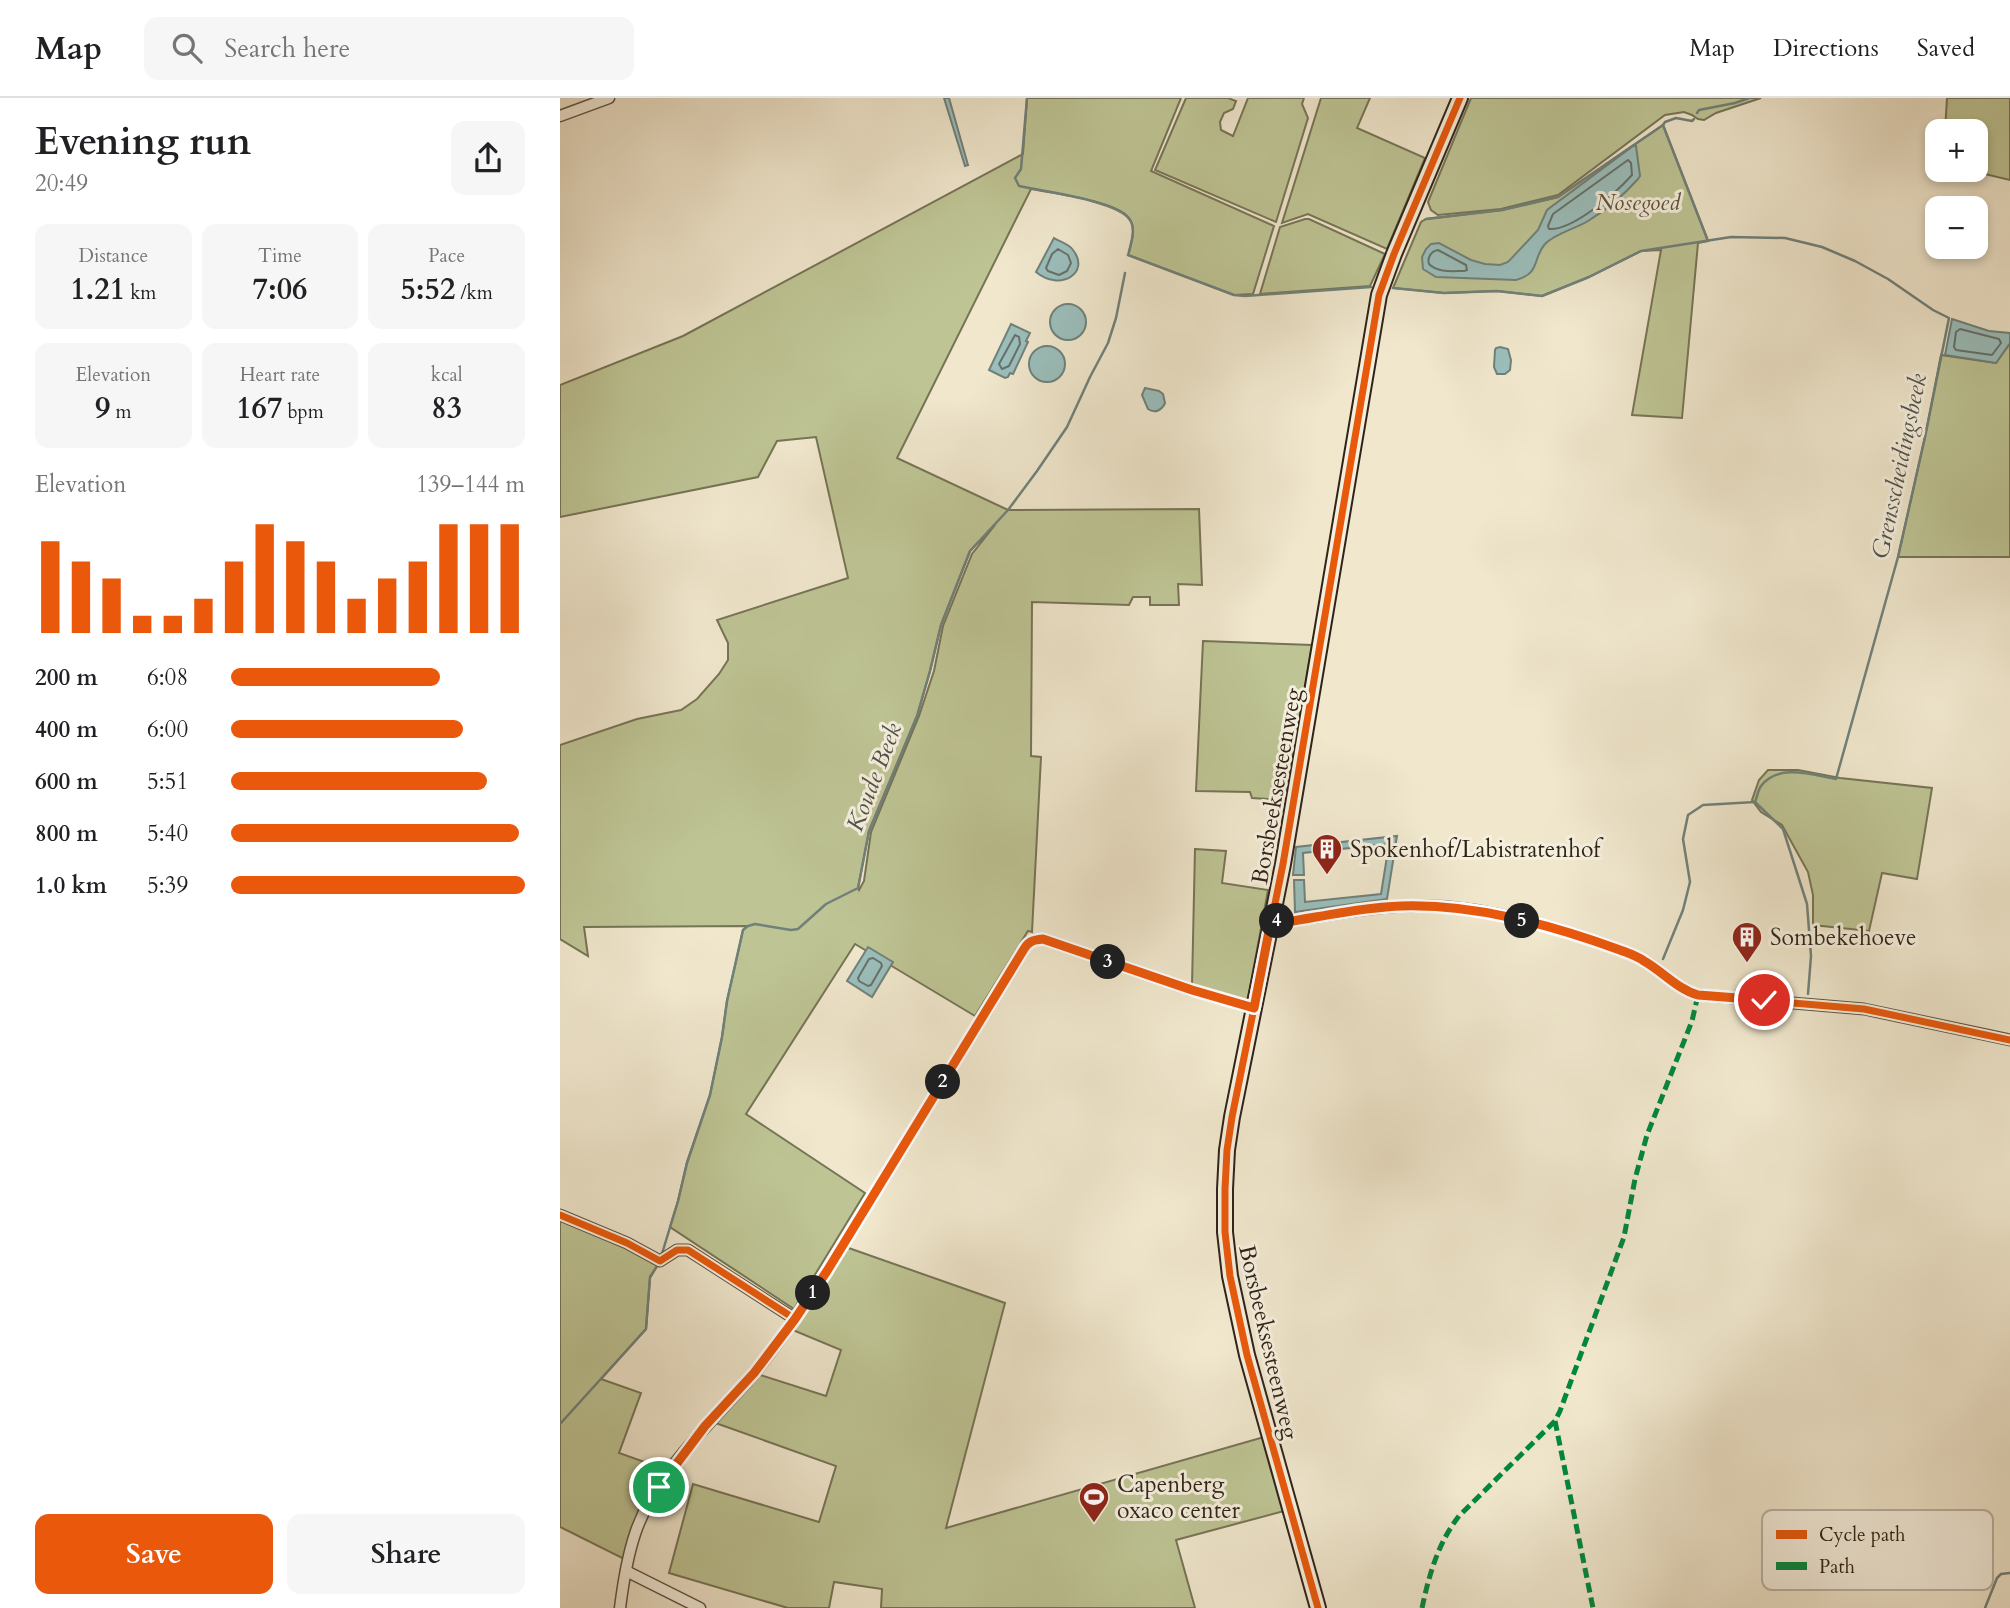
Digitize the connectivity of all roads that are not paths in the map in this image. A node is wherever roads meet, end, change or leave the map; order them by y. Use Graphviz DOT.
graph roads {
  1 [pos="609,98"];
  2 [pos="1460,98"];
  3 [pos="560,116"];
  4 [pos="1271,921"];
  5 [pos="1254,1008"];
  6 [pos="2010,1040"];
  7 [pos="560,1215"];
  8 [pos="795,1319"];
  9 [pos="626,1572"];
  10 [pos="620,1608"];
  11 [pos="700,1608"];
  12 [pos="1318,1608"];
  1 -- 3 [label="street"];
  2 -- 4 [label="street, Borsbeeksesteenweg"];
  4 -- 5 [label="street, Borsbeeksesteenweg"];
  4 -- 6 [label="street"];
  5 -- 8 [label="street"];
  5 -- 12 [label="street, Borsbeeksesteenweg"];
  7 -- 8 [label="street"];
  8 -- 9 [label="street"];
  9 -- 10 [label="street"];
  9 -- 11 [label="street"];
}
